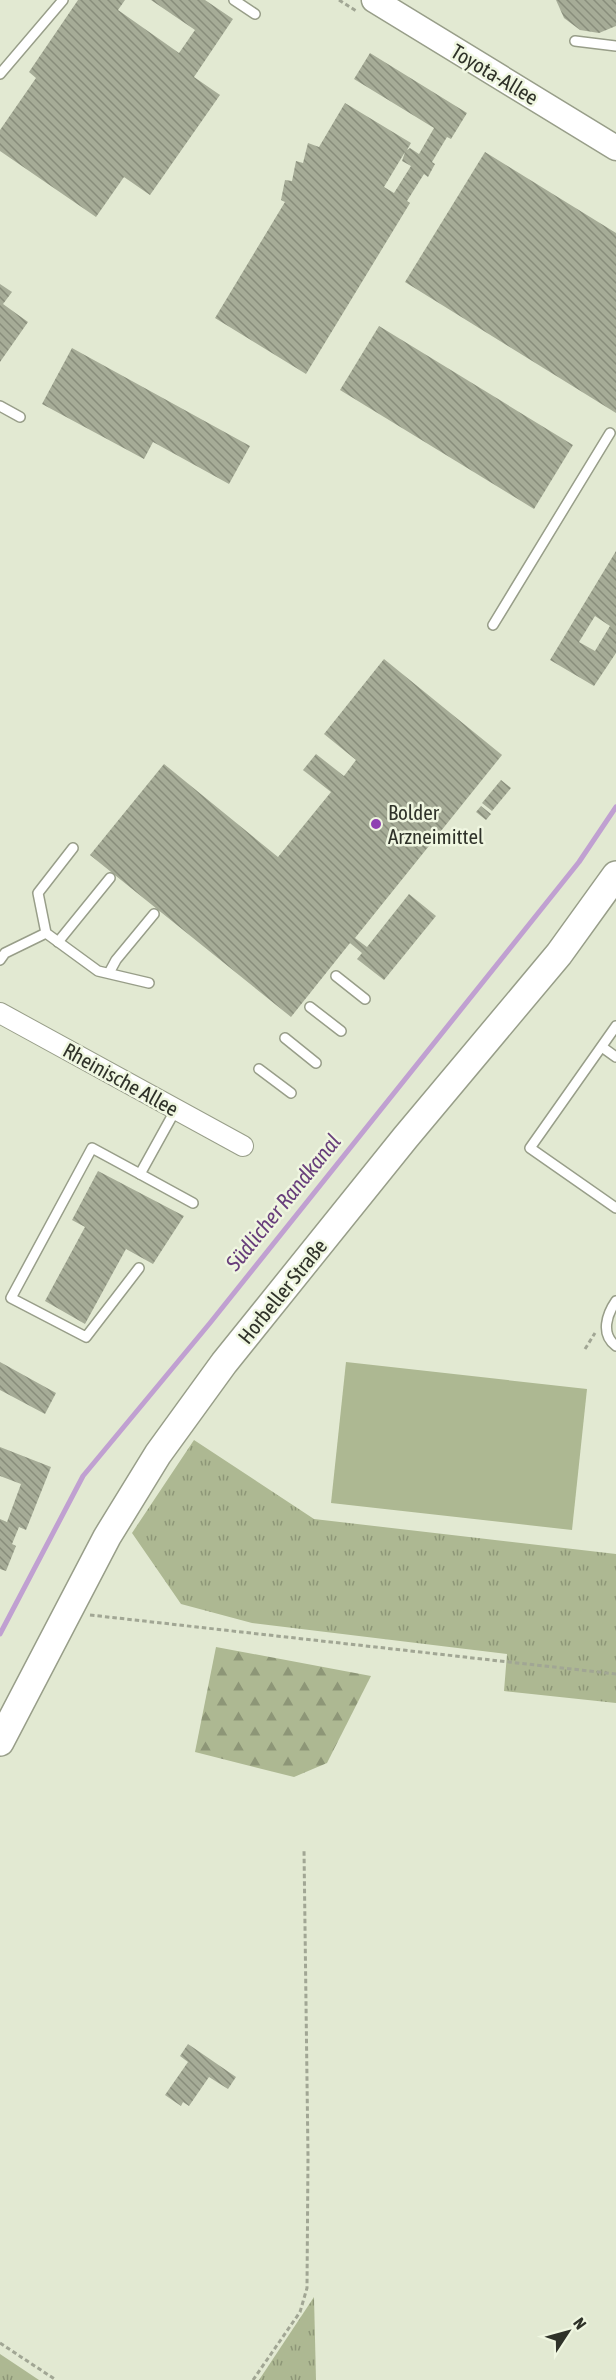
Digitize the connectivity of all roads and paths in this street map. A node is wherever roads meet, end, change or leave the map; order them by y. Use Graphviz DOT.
graph roads {
  1 [pos="63,0"];
  2 [pos="234,0"];
  3 [pos="383,2"];
  4 [pos="255,14"];
  5 [pos="575,41"];
  6 [pos="616,46"];
  7 [pos="0,74"];
  8 [pos="616,148"];
  9 [pos="0,406"];
  10 [pos="20,417"];
  11 [pos="610,433"];
  12 [pos="493,625"];
  13 [pos="73,848"];
  14 [pos="616,875"];
  15 [pos="110,878"];
  16 [pos="154,914"];
  17 [pos="46,933"];
  18 [pos="58,942"];
  19 [pos="0,960"];
  20 [pos="109,973"];
  21 [pos="336,976"];
  22 [pos="149,983"];
  23 [pos="365,999"];
  24 [pos="310,1007"];
  25 [pos="0,1013"];
  26 [pos="616,1026"];
  27 [pos="341,1031"];
  28 [pos="285,1038"];
  29 [pos="602,1047"];
  30 [pos="616,1057"];
  31 [pos="316,1063"];
  32 [pos="259,1069"];
  33 [pos="291,1093"];
  34 [pos="176,1109"];
  35 [pos="243,1146"];
  36 [pos="140,1174"];
  37 [pos="193,1203"];
  38 [pos="616,1208"];
  39 [pos="139,1268"];
  40 [pos="616,1300"];
  41 [pos="616,1346"];
  42 [pos="66,1613"];
  43 [pos="616,1674"];
  44 [pos="0,1742"];
  45 [pos="304,1849"];
  46 [pos="0,2343"];
  47 [pos="56,2380"];
  48 [pos="253,2380"];
  1 -- 7 [label="lane"];
  2 -- 4 [label="lane"];
  3 -- 8 [label="street, Toyota-Allee"];
  5 -- 6 [label="lane"];
  9 -- 10 [label="lane"];
  11 -- 12 [label="lane"];
  13 -- 17 [label="lane"];
  14 -- 42 [label="main road, Horbeller Straße"];
  15 -- 18 [label="lane"];
  16 -- 20 [label="lane"];
  17 -- 18 [label="lane"];
  17 -- 19 [label="lane"];
  18 -- 20 [label="lane"];
  20 -- 22 [label="lane"];
  21 -- 23 [label="lane"];
  24 -- 27 [label="lane"];
  25 -- 34 [label="street, Rheinische Allee"];
  26 -- 29 [label="lane"];
  28 -- 31 [label="lane"];
  29 -- 30 [label="lane"];
  29 -- 38 [label="lane"];
  32 -- 33 [label="lane"];
  34 -- 35 [label="street, Rheinische Allee"];
  34 -- 36 [label="lane"];
  36 -- 37 [label="lane"];
  36 -- 39 [label="lane"];
  40 -- 41 [label="lane"];
  42 -- 43 [label="path"];
  42 -- 44 [label="main road, Horbeller Straße"];
  45 -- 48 [label="path"];
  46 -- 47 [label="path"];
}
